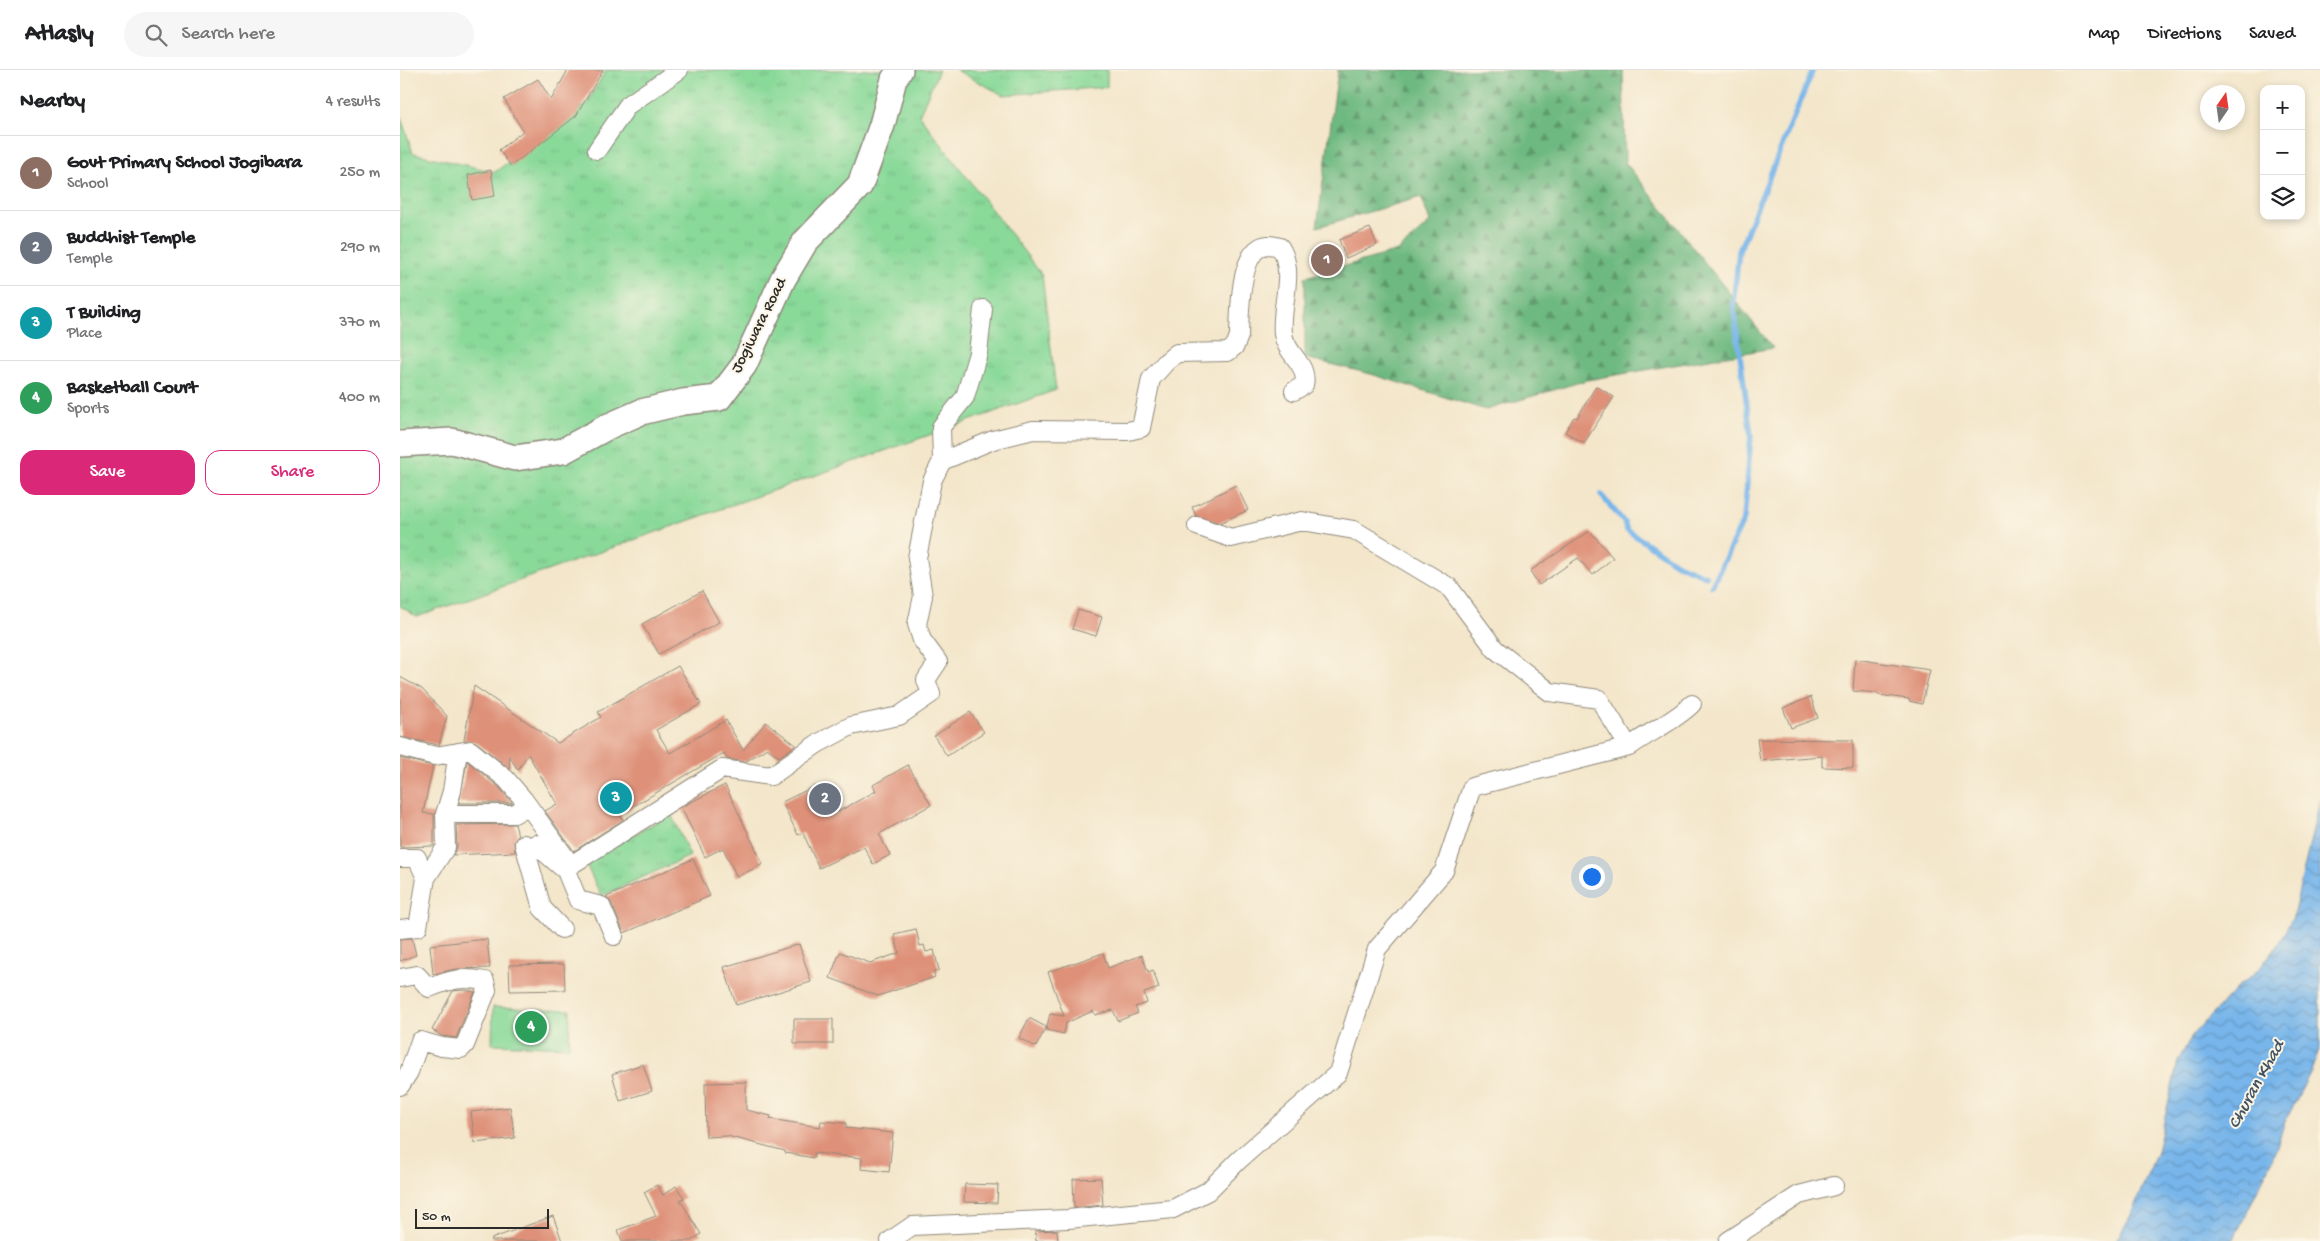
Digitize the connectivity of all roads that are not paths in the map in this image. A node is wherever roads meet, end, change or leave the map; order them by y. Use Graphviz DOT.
graph roads {
  1 [pos="679,70"];
  2 [pos="900,70"];
  3 [pos="597,150"];
  4 [pos="983,309"];
  5 [pos="1294,391"];
  6 [pos="400,444"];
  7 [pos="942,461"];
  8 [pos="1197,526"];
  9 [pos="1692,704"];
  10 [pos="1629,746"];
  11 [pos="400,747"];
  12 [pos="458,752"];
  13 [pos="519,811"];
  14 [pos="445,814"];
  15 [pos="400,858"];
  16 [pos="426,878"];
  17 [pos="400,929"];
  18 [pos="562,929"];
  19 [pos="614,936"];
  20 [pos="400,978"];
  21 [pos="405,1079"];
  22 [pos="1834,1186"];
  23 [pos="890,1241"];
  24 [pos="1728,1241"];
  1 -- 3 [label="street"];
  2 -- 6 [label="street, Jogiwara Road"];
  4 -- 7 [label="street"];
  5 -- 7 [label="street"];
  7 -- 12 [label="street"];
  8 -- 10 [label="street"];
  9 -- 10 [label="street"];
  10 -- 23 [label="street"];
  11 -- 12 [label="street"];
  12 -- 14 [label="street"];
  13 -- 14 [label="street"];
  14 -- 16 [label="street"];
  15 -- 16 [label="street"];
  16 -- 17 [label="street"];
  18 -- 19 [label="street"];
  20 -- 21 [label="street"];
  22 -- 24 [label="street"];
}
